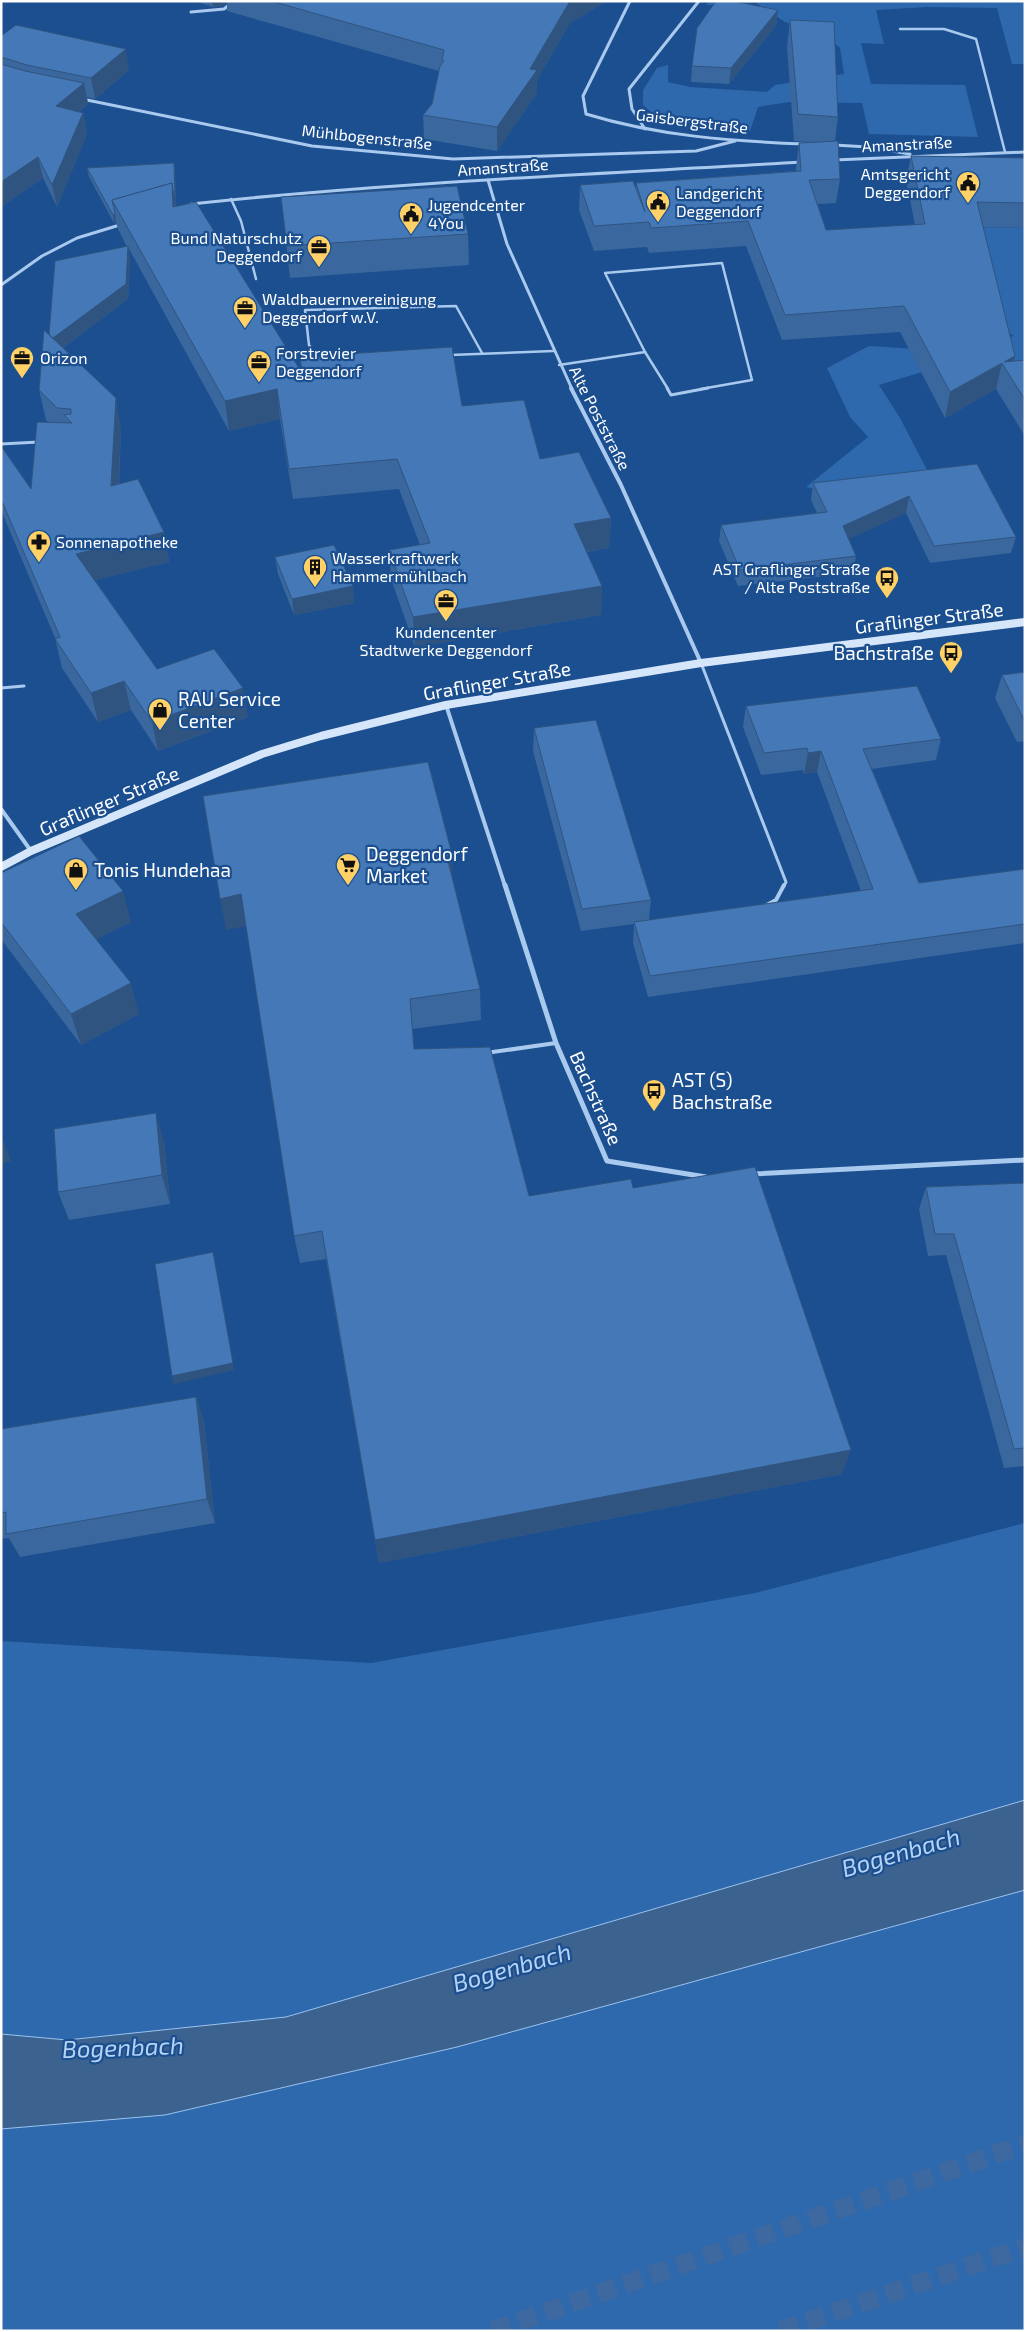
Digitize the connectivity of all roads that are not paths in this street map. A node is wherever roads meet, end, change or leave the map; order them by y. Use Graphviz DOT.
graph roads {
  1 [pos="234,1"];
  2 [pos="630,1"];
  3 [pos="699,1"];
  4 [pos="191,12"];
  5 [pos="900,29"];
  6 [pos="77,98"];
  7 [pos="644,129"];
  8 [pos="735,141"];
  9 [pos="809,144"];
  10 [pos="829,145"];
  11 [pos="1005,152"];
  12 [pos="1025,152"];
  13 [pos="920,156"];
  14 [pos="831,161"];
  15 [pos="812,162"];
  16 [pos="488,180"];
  17 [pos="231,199"];
  18 [pos="190,204"];
  19 [pos="124,224"];
  20 [pos="256,279"];
  21 [pos="1,285"];
  22 [pos="553,351"];
  23 [pos="645,352"];
  24 [pos="482,353"];
  25 [pos="444,355"];
  26 [pos="320,363"];
  27 [pos="558,365"];
  28 [pos="47,442"];
  29 [pos="1,444"];
  30 [pos="1025,622"];
  31 [pos="701,663"];
  32 [pos="24,686"];
  33 [pos="1,688"];
  34 [pos="446,705"];
  35 [pos="1,809"];
  36 [pos="31,851"];
  37 [pos="1,867"];
  38 [pos="763,907"];
  39 [pos="556,1043"];
  40 [pos="481,1054"];
  41 [pos="1025,1160"];
  42 [pos="746,1174"];
  43 [pos="716,1176"];
  1 -- 4 [label="street"];
  2 -- 7 [label="street, Gaisbergstraße"];
  3 -- 7 [label="street"];
  5 -- 11 [label="lane"];
  6 -- 8 [label="street, Mühlbogenstraße"];
  7 -- 8 [label="street, Gaisbergstraße"];
  8 -- 9 [label="street, Gaisbergstraße"];
  10 -- 13 [label="street"];
  11 -- 12 [label="street, Amanstraße"];
  11 -- 13 [label="street, Amanstraße"];
  13 -- 14 [label="street, Amanstraße"];
  15 -- 16 [label="street, Amanstraße"];
  16 -- 17 [label="street, Amanstraße"];
  16 -- 22 [label="street, Alte Poststraße"];
  17 -- 18 [label="street, Amanstraße"];
  17 -- 20 [label="lane"];
  19 -- 21 [label="street"];
  22 -- 24 [label="lane"];
  22 -- 27 [label="street, Alte Poststraße"];
  23 -- 23 [label="lane"];
  23 -- 27 [label="lane"];
  24 -- 25 [label="lane"];
  24 -- 26 [label="lane"];
  27 -- 31 [label="street, Alte Poststraße"];
  28 -- 29 [label="lane"];
  30 -- 31 [label="street, Graflinger Straße"];
  31 -- 34 [label="street, Graflinger Straße"];
  31 -- 38 [label="lane"];
  32 -- 33 [label="lane"];
  34 -- 36 [label="street, Graflinger Straße"];
  34 -- 39 [label="street, Bachstraße"];
  35 -- 36 [label="street"];
  36 -- 37 [label="street, Graflinger Straße"];
  39 -- 40 [label="lane"];
  39 -- 43 [label="street, Bachstraße"];
  41 -- 42 [label="street"];
}
